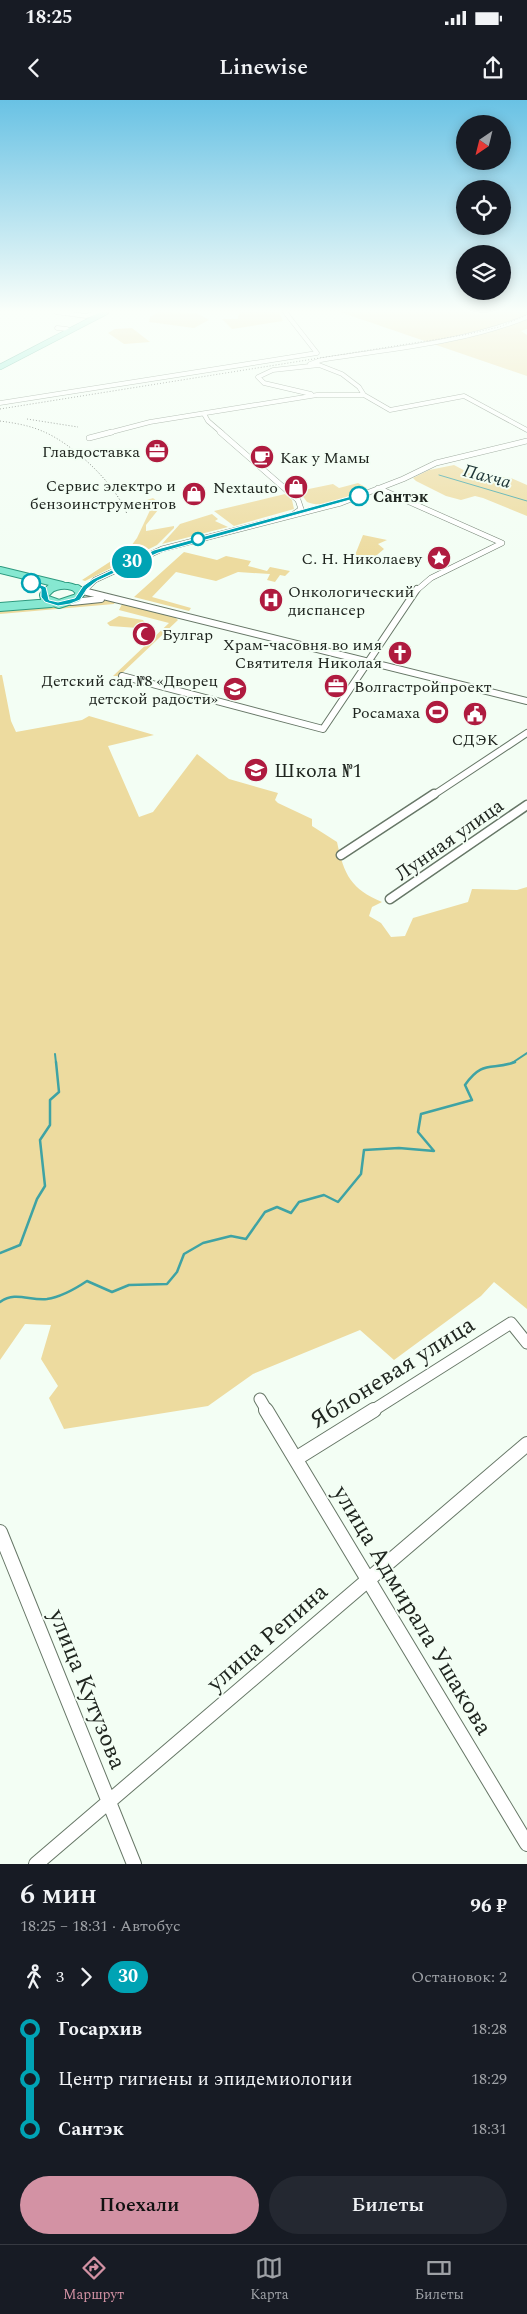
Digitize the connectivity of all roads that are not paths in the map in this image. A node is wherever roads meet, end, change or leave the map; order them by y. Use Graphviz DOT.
graph roads {
  1 [pos="56,394"];
  2 [pos="304,394"];
  3 [pos="313,394"];
  4 [pos="317,395"];
  5 [pos="364,395"];
  6 [pos="300,397"];
  7 [pos="0,403"];
  8 [pos="204,414"];
  9 [pos="527,430"];
  10 [pos="89,438"];
  11 [pos="527,441"];
  12 [pos="378,488"];
  13 [pos="298,500"];
  14 [pos="328,506"];
  15 [pos="290,516"];
  16 [pos="0,570"];
  17 [pos="0,576"];
  18 [pos="95,580"];
  19 [pos="67,586"];
  20 [pos="81,592"];
  21 [pos="45,593"];
  22 [pos="121,601"];
  23 [pos="72,602"];
  24 [pos="50,603"];
  25 [pos="0,606"];
  26 [pos="370,662"];
  27 [pos="122,676"];
  28 [pos="527,701"];
  29 [pos="527,733"];
  30 [pos="527,805"];
  31 [pos="341,855"];
  32 [pos="390,900"];
  33 [pos="527,1343"];
  34 [pos="260,1399"];
  35 [pos="527,1444"];
  36 [pos="297,1458"];
  37 [pos="0,1532"];
  38 [pos="368,1580"];
  39 [pos="109,1801"];
  40 [pos="527,1844"];
  41 [pos="36,1864"];
  42 [pos="134,1864"];
  1 -- 7 [label="street"];
  2 -- 6 [label="street"];
  3 -- 4 [label="street"];
  4 -- 5 [label="street"];
  4 -- 6 [label="street"];
  5 -- 9 [label="street"];
  6 -- 8 [label="street"];
  8 -- 10 [label="street"];
  8 -- 13 [label="street"];
  11 -- 12 [label="street"];
  12 -- 14 [label="street"];
  12 -- 26 [label="street"];
  13 -- 14 [label="street"];
  13 -- 15 [label="street"];
  14 -- 15 [label="street"];
  15 -- 18 [label="street"];
  16 -- 19 [label="main road"];
  17 -- 21 [label="main road"];
  18 -- 19 [label="street"];
  18 -- 20 [label="street"];
  19 -- 20 [label="main road"];
  19 -- 21 [label="main road"];
  20 -- 22 [label="street"];
  20 -- 23 [label="main road"];
  21 -- 24 [label="main road"];
  21 -- 25 [label="main road"];
  22 -- 23 [label="street"];
  22 -- 26 [label="street"];
  23 -- 24 [label="main road"];
  24 -- 25 [label="main road"];
  26 -- 27 [label="street"];
  26 -- 28 [label="street"];
  29 -- 31 [label="street"];
  30 -- 32 [label="street, Лунная улица"];
  33 -- 36 [label="street, Яблоневая улица"];
  34 -- 36 [label="street, улица Адмирала Ушакова"];
  35 -- 38 [label="street, улица Репина"];
  36 -- 38 [label="street, улица Адмирала Ушакова"];
  37 -- 39 [label="street, улица Кутузова"];
  38 -- 39 [label="street, улица Репина"];
  38 -- 40 [label="street, улица Адмирала Ушакова"];
  39 -- 41 [label="street, улица Репина"];
  39 -- 42 [label="street, улица Кутузова"];
}
